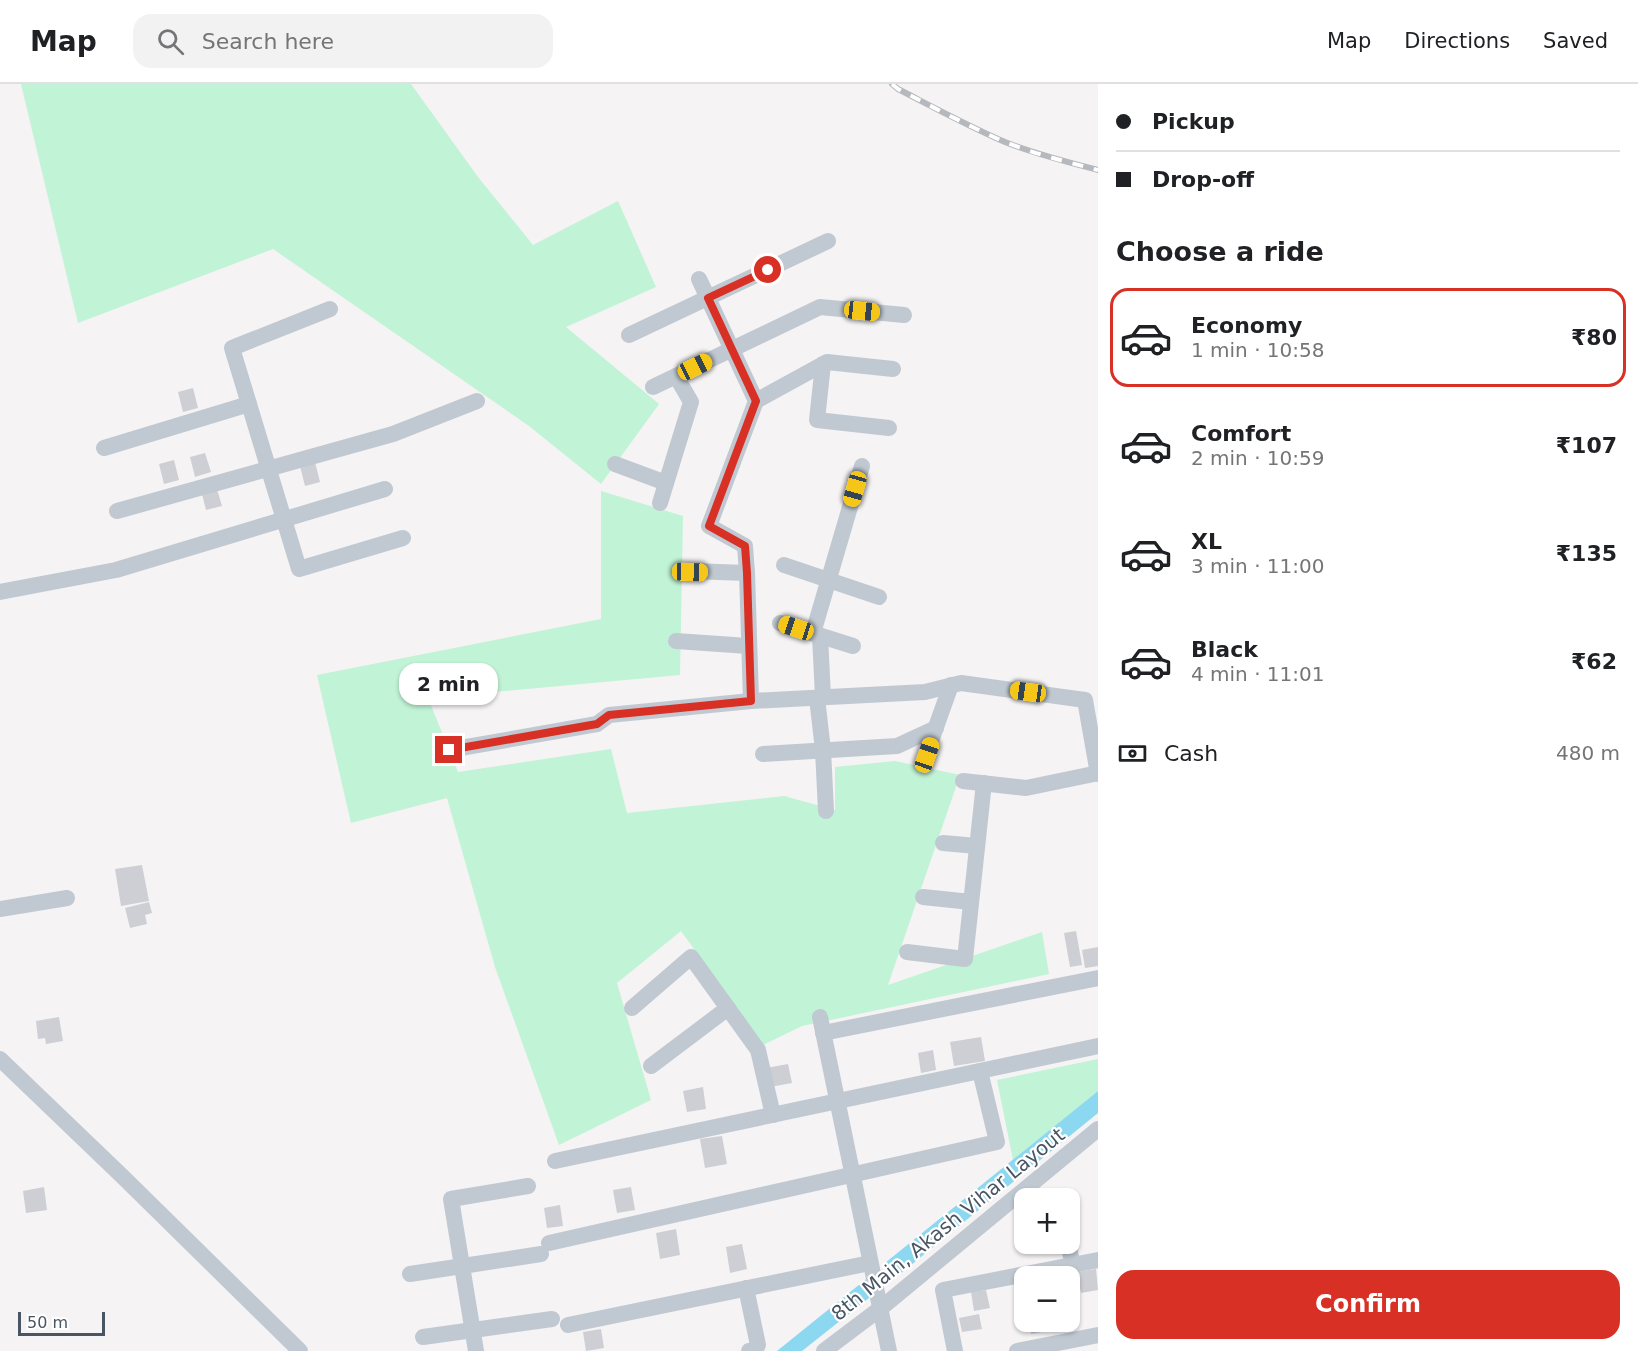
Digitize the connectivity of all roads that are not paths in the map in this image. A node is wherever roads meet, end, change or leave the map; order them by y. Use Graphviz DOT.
graph roads {
  1 [pos="828,241"];
  2 [pos="699,279"];
  3 [pos="708,298"];
  4 [pos="330,309"];
  5 [pos="904,315"];
  6 [pos="629,335"];
  7 [pos="731,349"];
  8 [pos="824,364"];
  9 [pos="893,369"];
  10 [pos="676,376"];
  11 [pos="653,387"];
  12 [pos="477,401"];
  13 [pos="756,401"];
  14 [pos="249,404"];
  15 [pos="889,428"];
  16 [pos="104,448"];
  17 [pos="615,464"];
  18 [pos="862,466"];
  19 [pos="269,469"];
  20 [pos="666,483"];
  21 [pos="385,489"];
  22 [pos="660,503"];
  23 [pos="117,511"];
  24 [pos="284,520"];
  25 [pos="403,538"];
  26 [pos="784,565"];
  27 [pos="690,572"];
  28 [pos="747,573"];
  29 [pos="829,580"];
  30 [pos="0,592"];
  31 [pos="879,597"];
  32 [pos="780,623"];
  33 [pos="817,635"];
  34 [pos="676,641"];
  35 [pos="748,646"];
  36 [pos="853,646"];
  37 [pos="951,685"];
  38 [pos="820,697"];
  39 [pos="1091,699"];
  40 [pos="751,701"];
  41 [pos="936,728"];
  42 [pos="449,750"];
  43 [pos="823,750"];
  44 [pos="763,754"];
  45 [pos="927,755"];
  46 [pos="1098,773"];
  47 [pos="963,782"];
  48 [pos="984,783"];
  49 [pos="826,812"];
  50 [pos="943,843"];
  51 [pos="977,846"];
  52 [pos="923,897"];
  53 [pos="67,898"];
  54 [pos="971,902"];
  55 [pos="0,909"];
  56 [pos="907,952"];
  57 [pos="1098,978"];
  58 [pos="632,1008"];
  59 [pos="728,1008"];
  60 [pos="1098,1046"];
  61 [pos="0,1059"];
  62 [pos="651,1066"];
  63 [pos="980,1071"];
  64 [pos="837,1101"];
  65 [pos="773,1115"];
  66 [pos="1098,1129"];
  67 [pos="555,1161"];
  68 [pos="852,1174"];
  69 [pos="528,1186"];
  70 [pos="1070,1254"];
  71 [pos="1098,1260"];
  72 [pos="1073,1265"];
  73 [pos="462,1266"];
  74 [pos="872,1270"];
  75 [pos="410,1274"];
  76 [pos="746,1288"];
  77 [pos="880,1305"];
  78 [pos="472,1330"];
  79 [pos="1098,1335"];
  80 [pos="423,1337"];
  81 [pos="300,1351"];
  82 [pos="476,1351"];
  83 [pos="749,1351"];
  84 [pos="824,1351"];
  85 [pos="889,1351"];
  86 [pos="955,1351"];
  87 [pos="1017,1351"];
  1 -- 3 [label="street"];
  2 -- 3 [label="street"];
  3 -- 6 [label="street"];
  3 -- 7 [label="street"];
  4 -- 14 [label="street"];
  5 -- 7 [label="street"];
  7 -- 10 [label="street"];
  7 -- 13 [label="street"];
  8 -- 9 [label="street"];
  8 -- 13 [label="street"];
  8 -- 15 [label="street"];
  10 -- 11 [label="street"];
  10 -- 20 [label="street"];
  12 -- 19 [label="street"];
  13 -- 28 [label="street"];
  14 -- 16 [label="street"];
  14 -- 19 [label="street"];
  17 -- 20 [label="street"];
  18 -- 29 [label="street"];
  19 -- 23 [label="street"];
  19 -- 24 [label="street"];
  20 -- 22 [label="street"];
  21 -- 24 [label="street"];
  24 -- 25 [label="street"];
  24 -- 30 [label="street"];
  26 -- 29 [label="street"];
  27 -- 28 [label="street"];
  28 -- 35 [label="street"];
  29 -- 31 [label="street"];
  29 -- 33 [label="street"];
  32 -- 33 [label="street"];
  33 -- 36 [label="street"];
  33 -- 38 [label="street"];
  34 -- 35 [label="street"];
  35 -- 40 [label="street"];
  37 -- 38 [label="street"];
  37 -- 39 [label="street"];
  37 -- 41 [label="street"];
  38 -- 40 [label="street"];
  38 -- 43 [label="street"];
  39 -- 46 [label="street"];
  40 -- 42 [label="street"];
  41 -- 43 [label="street"];
  41 -- 45 [label="street"];
  43 -- 44 [label="street"];
  43 -- 49 [label="street"];
  46 -- 48 [label="street"];
  47 -- 48 [label="street"];
  48 -- 51 [label="street"];
  50 -- 51 [label="street"];
  51 -- 54 [label="street"];
  52 -- 54 [label="street"];
  53 -- 55 [label="street"];
  54 -- 56 [label="street"];
  57 -- 64 [label="street"];
  58 -- 59 [label="street"];
  59 -- 62 [label="street"];
  59 -- 65 [label="street"];
  60 -- 63 [label="street"];
  61 -- 81 [label="street"];
  63 -- 64 [label="street"];
  63 -- 68 [label="street"];
  64 -- 65 [label="street"];
  64 -- 68 [label="street"];
  65 -- 67 [label="street"];
  66 -- 77 [label="street, 8th Main, Akash Vihar Layout"];
  68 -- 73 [label="street"];
  68 -- 74 [label="street"];
  69 -- 73 [label="street"];
  70 -- 72 [label="street"];
  71 -- 72 [label="street"];
  72 -- 86 [label="street"];
  73 -- 75 [label="street"];
  73 -- 78 [label="street"];
  74 -- 76 [label="street"];
  74 -- 77 [label="street"];
  76 -- 78 [label="street"];
  76 -- 83 [label="street"];
  77 -- 84 [label="street, 8th Main, Akash Vihar Layout"];
  77 -- 85 [label="street"];
  78 -- 80 [label="street"];
  78 -- 82 [label="street"];
  79 -- 87 [label="street"];
}
